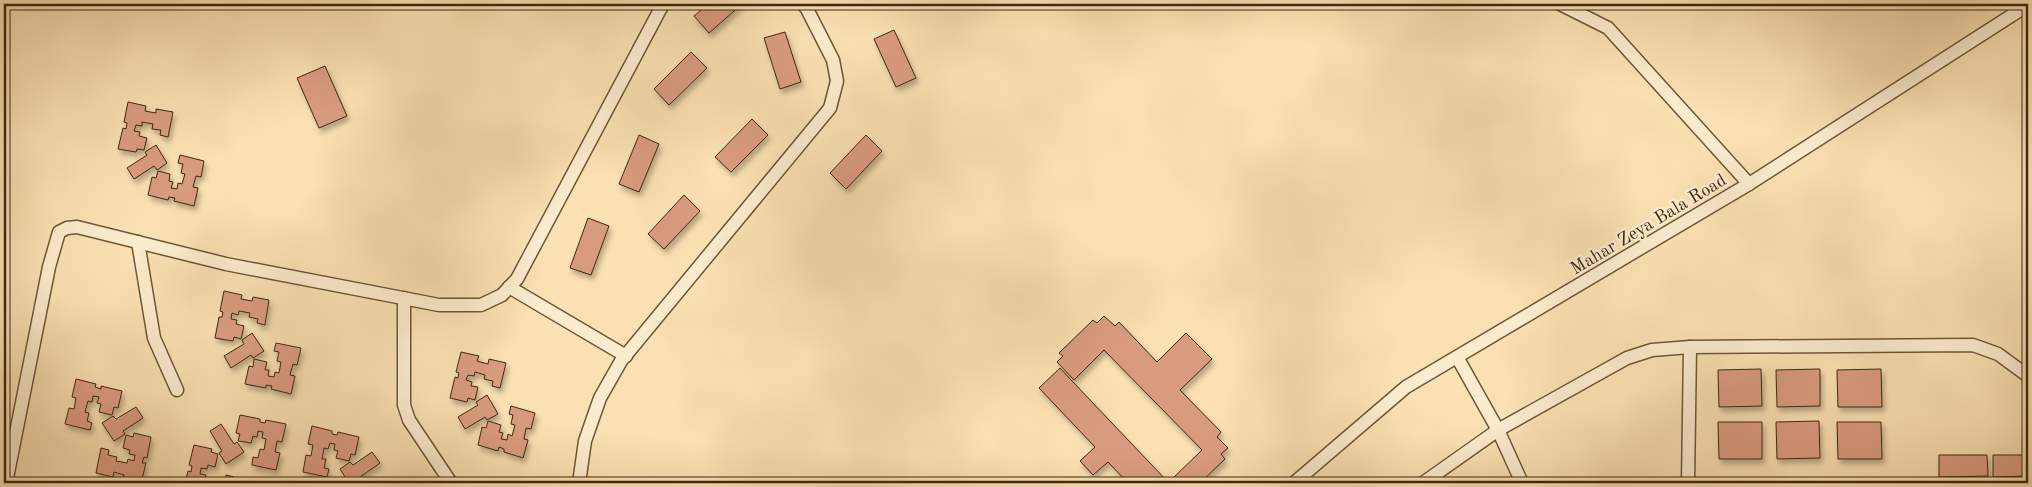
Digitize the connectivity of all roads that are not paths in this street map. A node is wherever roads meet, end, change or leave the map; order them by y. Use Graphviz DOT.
graph roads {
  1 [pos="662,4"];
  2 [pos="803,4"];
  3 [pos="1560,4"];
  4 [pos="2028,4"];
  5 [pos="1748,184"];
  6 [pos="138,242"];
  7 [pos="510,287"];
  8 [pos="404,298"];
  9 [pos="1690,347"];
  10 [pos="626,356"];
  11 [pos="1457,357"];
  12 [pos="2028,376"];
  13 [pos="177,390"];
  14 [pos="1498,430"];
  15 [pos="6,483"];
  16 [pos="451,483"];
  17 [pos="579,483"];
  18 [pos="1294,483"];
  19 [pos="1423,483"];
  20 [pos="1522,483"];
  21 [pos="1688,483"];
  1 -- 7 [label="street"];
  2 -- 10 [label="street"];
  3 -- 5 [label="street"];
  4 -- 5 [label="street, Mahar Zeya Bala Road"];
  5 -- 11 [label="street, Mahar Zeya Bala Road"];
  6 -- 8 [label="street"];
  6 -- 13 [label="street"];
  6 -- 15 [label="street"];
  7 -- 8 [label="street"];
  7 -- 10 [label="street"];
  8 -- 16 [label="street"];
  9 -- 12 [label="street"];
  9 -- 14 [label="street"];
  9 -- 21 [label="street"];
  10 -- 17 [label="street"];
  11 -- 14 [label="street"];
  11 -- 18 [label="street, Mahar Zeya Bala Road"];
  14 -- 19 [label="street"];
  14 -- 20 [label="street"];
}
